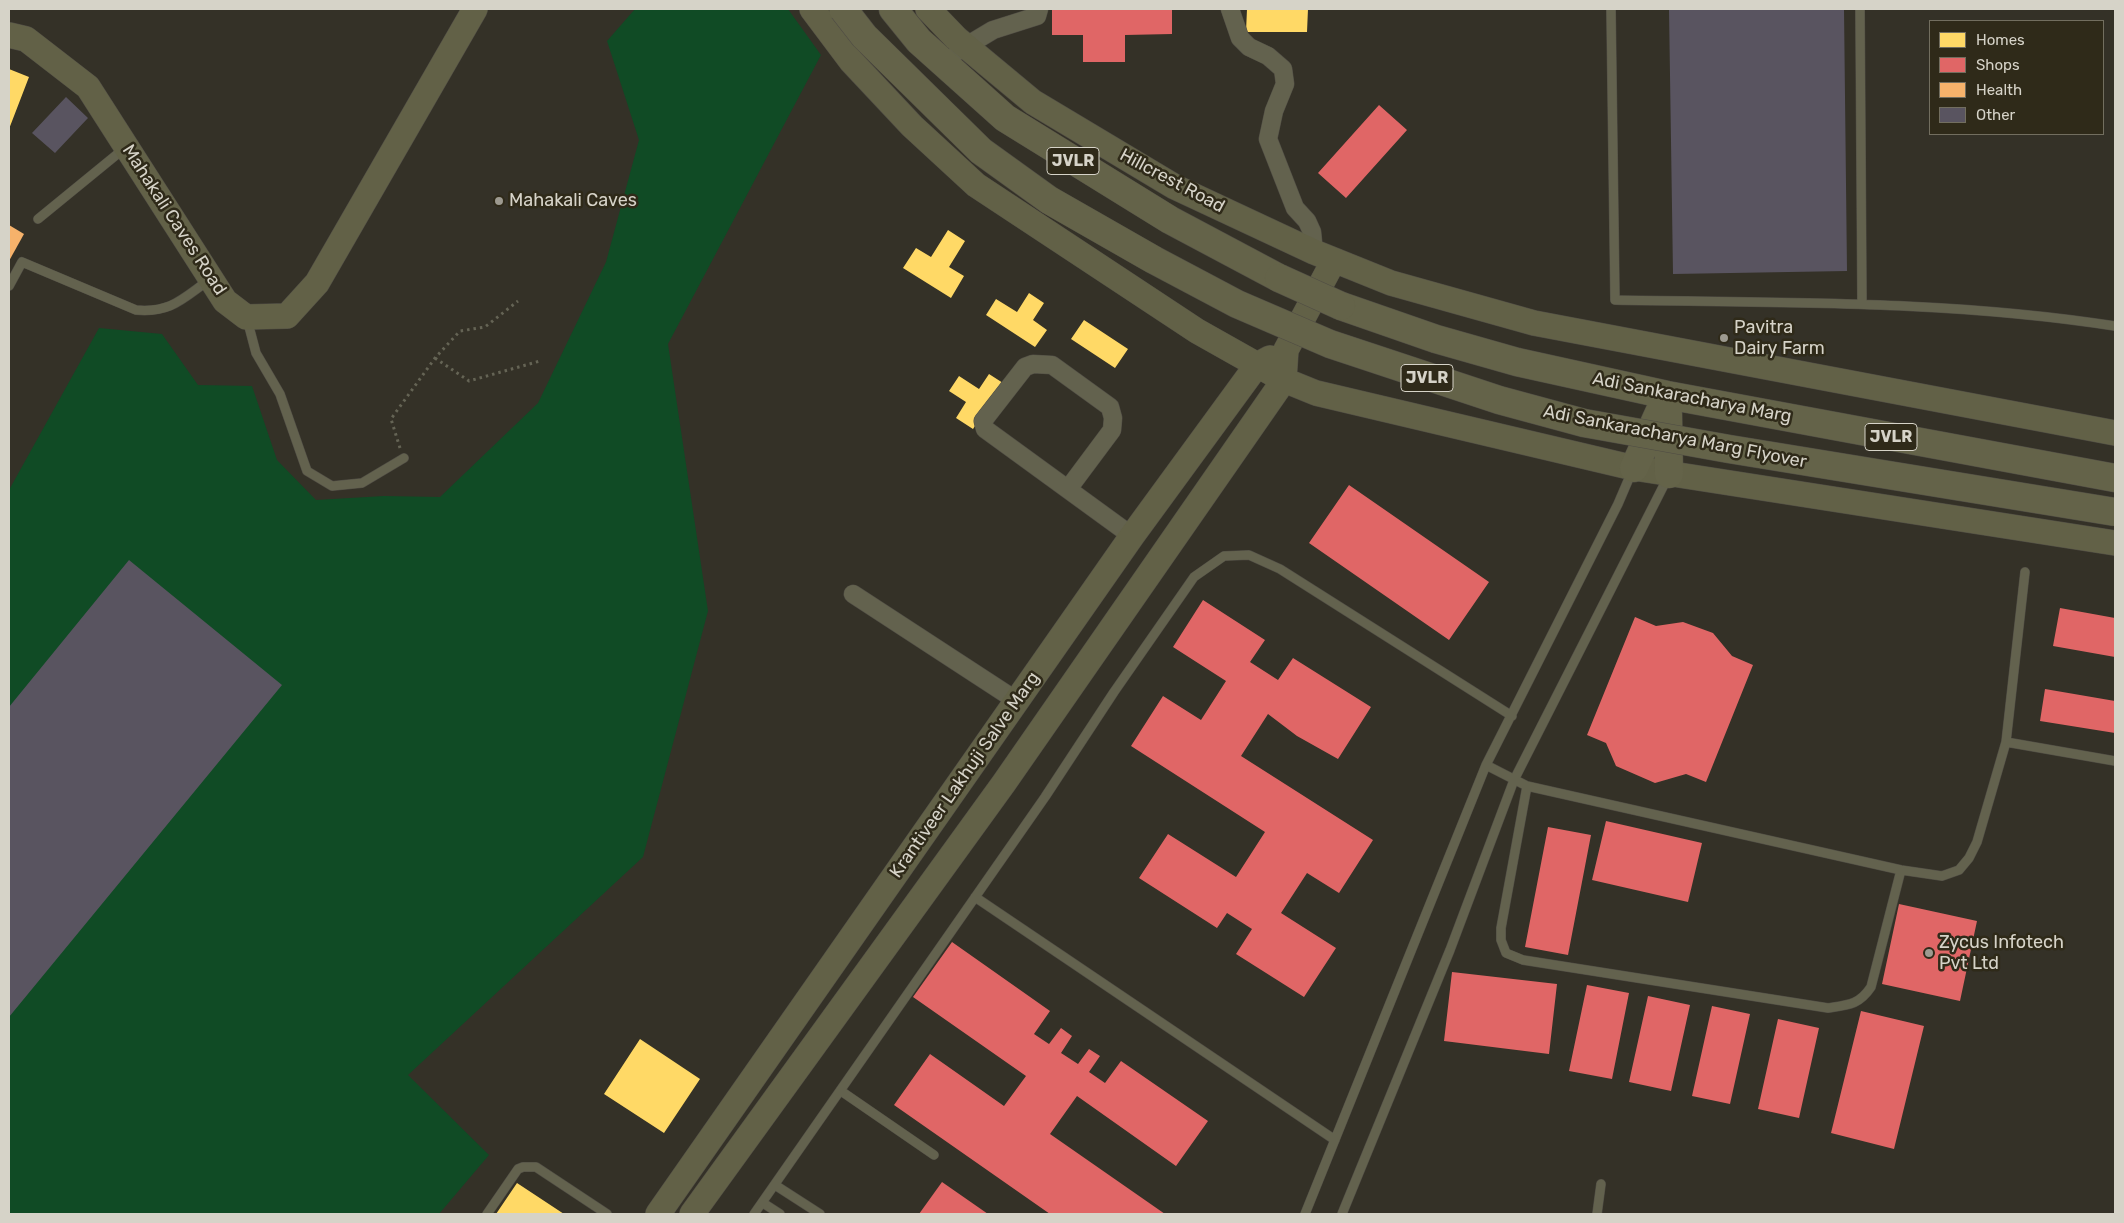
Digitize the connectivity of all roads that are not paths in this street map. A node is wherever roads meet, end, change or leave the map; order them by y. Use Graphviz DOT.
graph roads {
  1 [pos="475,9"];
  2 [pos="812,9"];
  3 [pos="843,9"];
  4 [pos="893,9"];
  5 [pos="928,9"];
  6 [pos="1039,9"];
  7 [pos="1230,9"];
  8 [pos="1612,9"];
  9 [pos="1860,9"];
  10 [pos="9,36"];
  11 [pos="966,46"];
  12 [pos="941,62"];
  13 [pos="126,147"];
  14 [pos="38,220"];
  15 [pos="1324,256"];
  16 [pos="211,279"];
  17 [pos="9,286"];
  18 [pos="1862,304"];
  19 [pos="246,318"];
  20 [pos="2115,326"];
  21 [pos="1286,350"];
  22 [pos="1257,365"];
  23 [pos="1284,380"];
  24 [pos="1667,395"];
  25 [pos="2115,433"];
  26 [pos="404,458"];
  27 [pos="1634,468"];
  28 [pos="1669,474"];
  29 [pos="2115,478"];
  30 [pos="1068,489"];
  31 [pos="2115,512"];
  32 [pos="1132,536"];
  33 [pos="2115,543"];
  34 [pos="2025,572"];
  35 [pos="852,594"];
  36 [pos="1017,701"];
  37 [pos="1512,716"];
  38 [pos="2006,742"];
  39 [pos="2115,761"];
  40 [pos="1486,765"];
  41 [pos="1514,780"];
  42 [pos="1527,786"];
  43 [pos="1901,870"];
  44 [pos="975,897"];
  45 [pos="842,1091"];
  46 [pos="1335,1140"];
  47 [pos="934,1155"];
  48 [pos="1601,1184"];
  49 [pos="775,1185"];
  50 [pos="762,1203"];
  51 [pos="487,1214"];
  52 [pos="607,1214"];
  53 [pos="658,1214"];
  54 [pos="692,1214"];
  55 [pos="754,1214"];
  56 [pos="780,1214"];
  57 [pos="820,1214"];
  58 [pos="1305,1214"];
  59 [pos="1342,1214"];
  60 [pos="1597,1214"];
  1 -- 19 [label="main road"];
  2 -- 22 [label="main road"];
  3 -- 31 [label="main road, Adi Sankaracharya Marg Flyover / JVLR, bridge"];
  4 -- 12 [label="main road, JVLR"];
  5 -- 11 [label="main road, Hillcrest Road"];
  6 -- 11 [label="street"];
  7 -- 15 [label="street"];
  8 -- 18 [label="lane"];
  9 -- 18 [label="lane"];
  10 -- 13 [label="main road, Mahakali Caves Road"];
  11 -- 12 [label="street"];
  11 -- 15 [label="main road, Hillcrest Road"];
  12 -- 24 [label="main road, Adi Sankaracharya Marg / JVLR, bridge"];
  13 -- 14 [label="lane"];
  13 -- 16 [label="main road, Mahakali Caves Road"];
  15 -- 21 [label="main road"];
  15 -- 25 [label="main road, Hillcrest Road"];
  16 -- 17 [label="lane"];
  16 -- 19 [label="main road, Mahakali Caves Road"];
  18 -- 20 [label="lane"];
  19 -- 26 [label="lane"];
  21 -- 22 [label="main road, Krantiveer Lakhuji Salve Marg"];
  21 -- 23 [label="main road"];
  22 -- 23 [label="main road"];
  22 -- 32 [label="main road, Krantiveer Lakhuji Salve Marg"];
  23 -- 27 [label="main road"];
  23 -- 54 [label="main road, Krantiveer Lakhuji Salve Marg"];
  24 -- 27 [label="main road"];
  24 -- 28 [label="main road"];
  24 -- 29 [label="main road, Adi Sankaracharya Marg / JVLR"];
  27 -- 28 [label="main road"];
  27 -- 37 [label="lane"];
  28 -- 33 [label="main road"];
  28 -- 41 [label="lane"];
  30 -- 30 [label="street"];
  30 -- 32 [label="street"];
  32 -- 36 [label="main road, Krantiveer Lakhuji Salve Marg"];
  34 -- 38 [label="lane"];
  35 -- 36 [label="street"];
  36 -- 53 [label="main road, Krantiveer Lakhuji Salve Marg"];
  37 -- 40 [label="lane"];
  37 -- 44 [label="lane"];
  38 -- 39 [label="lane"];
  38 -- 43 [label="lane"];
  40 -- 41 [label="lane"];
  40 -- 46 [label="lane"];
  41 -- 42 [label="lane"];
  41 -- 59 [label="lane"];
  42 -- 43 [label="lane"];
  42 -- 43 [label="lane"];
  44 -- 45 [label="lane"];
  44 -- 46 [label="lane"];
  45 -- 47 [label="lane"];
  45 -- 49 [label="lane"];
  46 -- 58 [label="lane"];
  48 -- 60 [label="lane"];
  49 -- 50 [label="lane"];
  49 -- 57 [label="lane"];
  50 -- 55 [label="lane"];
  50 -- 56 [label="lane"];
  51 -- 52 [label="lane"];
}
